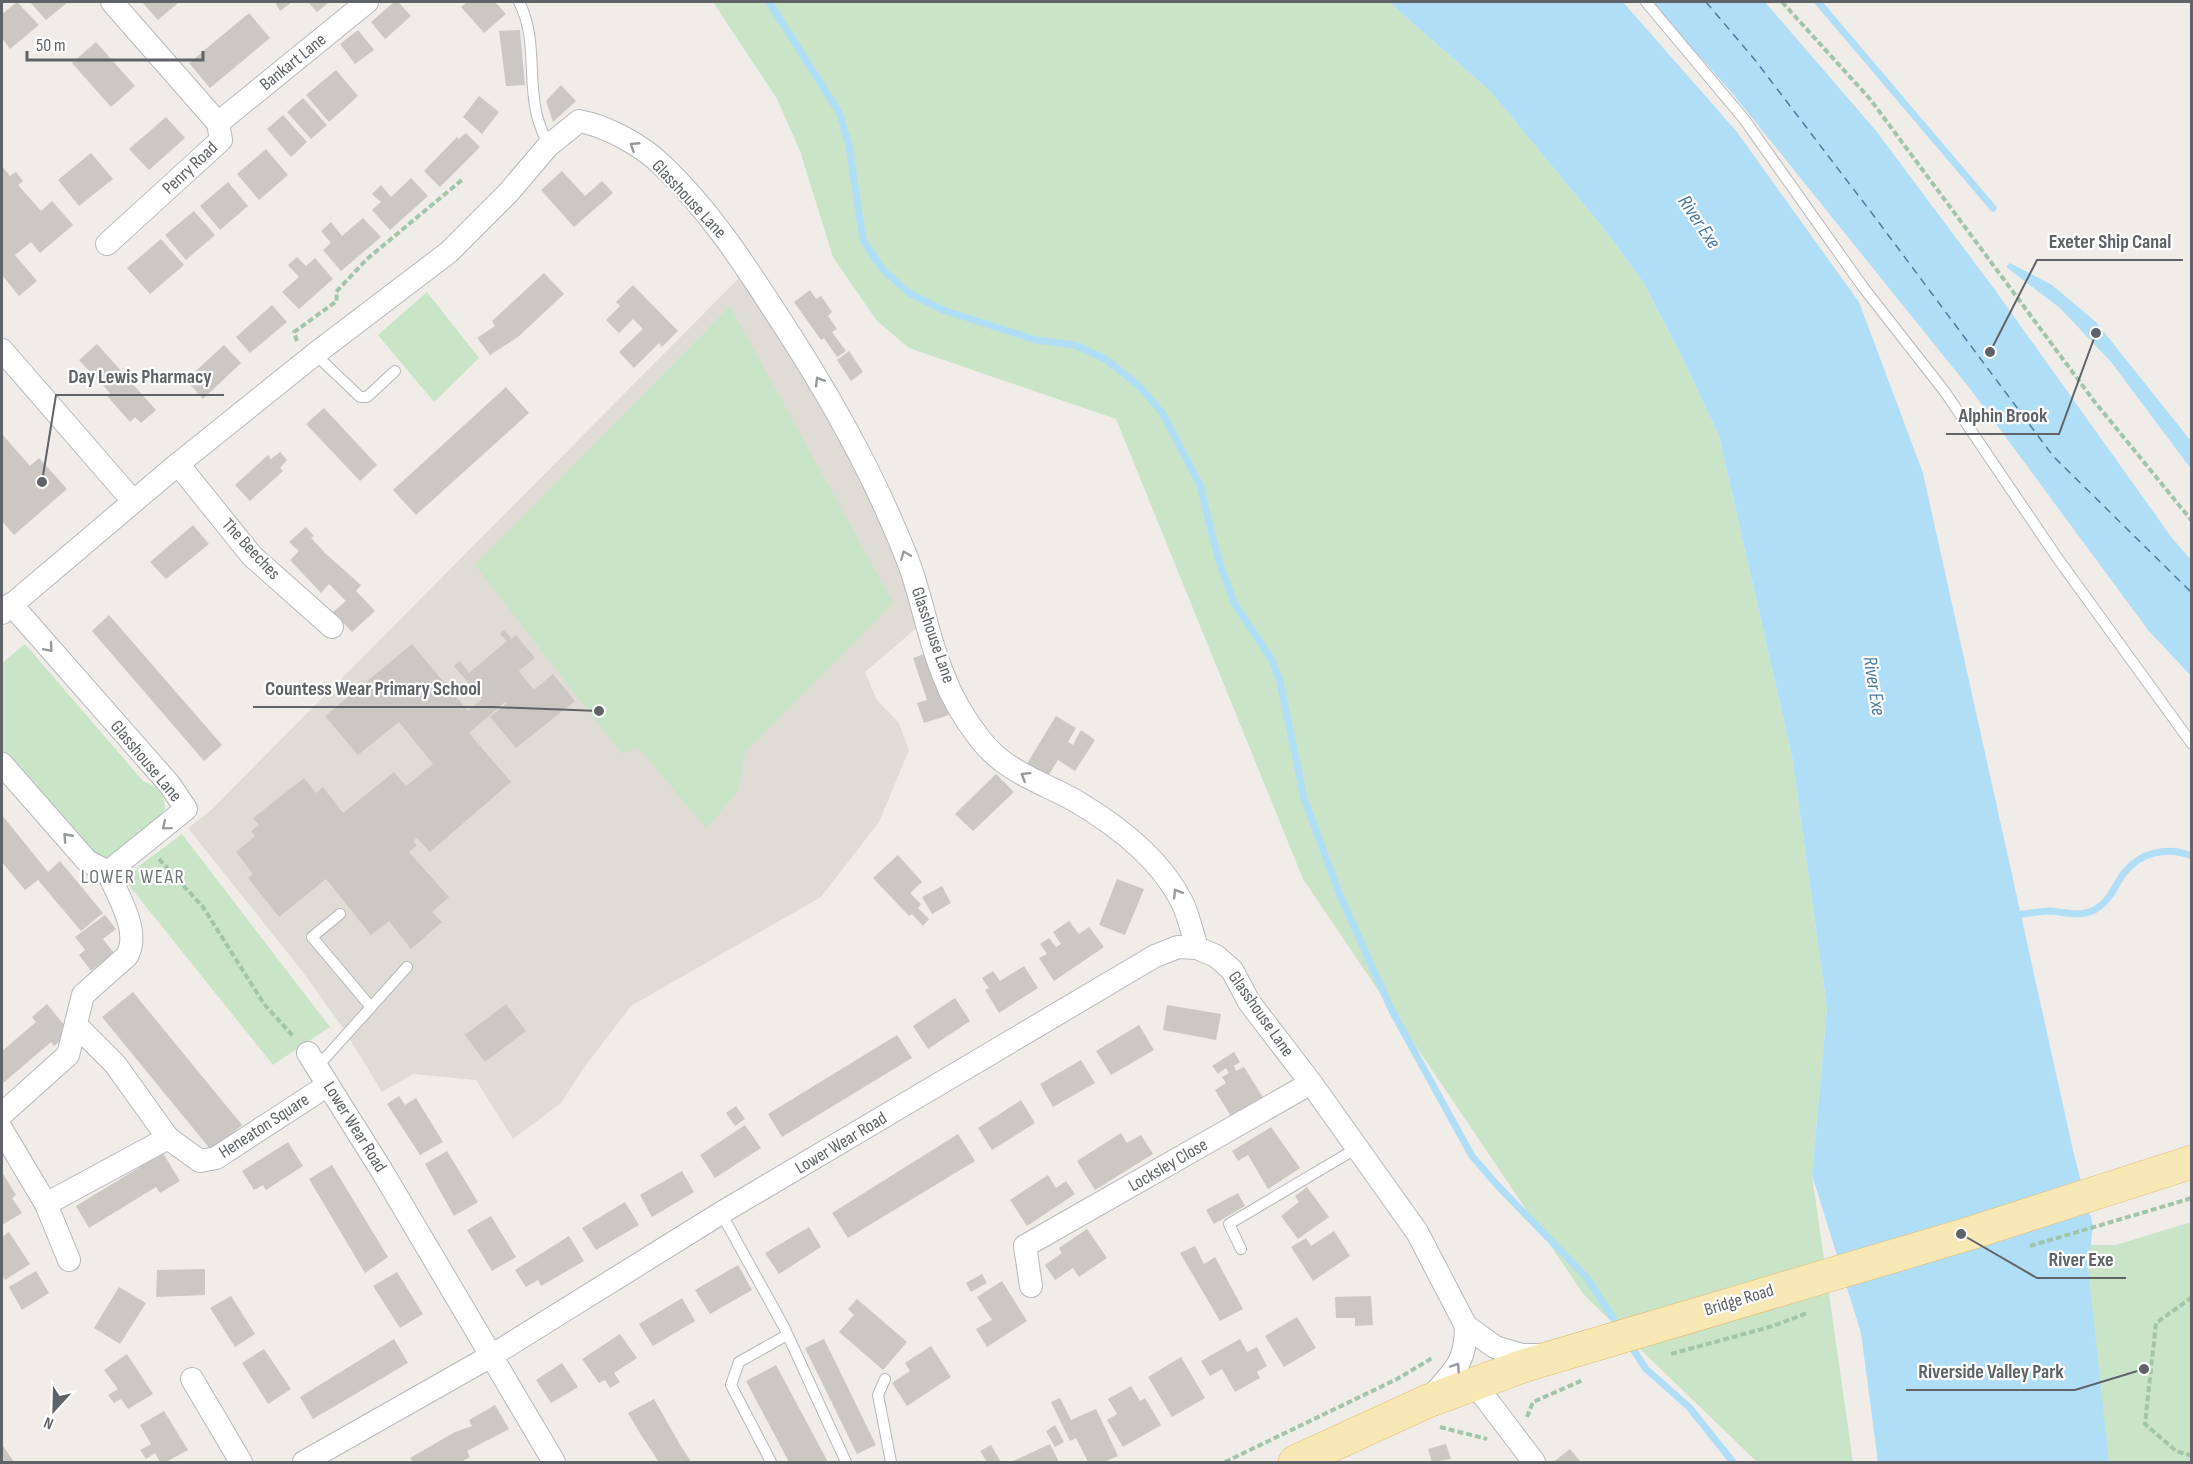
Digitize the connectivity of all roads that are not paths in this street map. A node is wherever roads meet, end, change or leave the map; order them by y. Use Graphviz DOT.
graph roads {
  1 [pos="112,2"];
  2 [pos="367,2"];
  3 [pos="519,2"];
  4 [pos="1646,2"];
  5 [pos="218,123"];
  6 [pos="548,146"];
  7 [pos="107,244"];
  8 [pos="2,350"];
  9 [pos="309,358"];
  10 [pos="395,371"];
  11 [pos="178,464"];
  12 [pos="133,501"];
  13 [pos="6,609"];
  14 [pos="332,627"];
  15 [pos="2192,744"];
  16 [pos="2,764"];
  17 [pos="108,872"];
  18 [pos="340,914"];
  19 [pos="1197,948"];
  20 [pos="407,966"];
  21 [pos="370,1006"];
  22 [pos="76,1026"];
  23 [pos="318,1068"];
  24 [pos="1311,1083"];
  25 [pos="2,1114"];
  26 [pos="2,1130"];
  27 [pos="168,1138"];
  28 [pos="1357,1148"];
  29 [pos="2192,1162"];
  30 [pos="46,1204"];
  31 [pos="721,1213"];
  32 [pos="1241,1249"];
  33 [pos="69,1260"];
  34 [pos="1031,1286"];
  35 [pos="1466,1326"];
  36 [pos="787,1335"];
  37 [pos="491,1356"];
  38 [pos="1557,1356"];
  39 [pos="192,1379"];
  40 [pos="885,1379"];
  41 [pos="1474,1383"];
  42 [pos="1433,1414"];
  43 [pos="241,1462"];
  44 [pos="304,1462"];
  45 [pos="554,1462"];
  46 [pos="771,1462"];
  47 [pos="846,1462"];
  48 [pos="891,1462"];
  49 [pos="1295,1462"];
  50 [pos="1534,1462"];
  1 -- 5 [label="street, Penry Road"];
  2 -- 5 [label="street, Bankart Lane"];
  3 -- 6 [label="lane"];
  4 -- 15 [label="lane"];
  5 -- 7 [label="street, Penry Road"];
  6 -- 9 [label="street, Glasshouse Lane"];
  19 -- 6 [label="street, Glasshouse Lane, one-way"];
  8 -- 12 [label="street"];
  9 -- 10 [label="lane"];
  9 -- 11 [label="street, Glasshouse Lane"];
  11 -- 12 [label="street, Glasshouse Lane"];
  11 -- 14 [label="street, The Beeches"];
  12 -- 13 [label="street, Glasshouse Lane"];
  13 -- 17 [label="street, Glasshouse Lane, one-way"];
  17 -- 16 [label="street, one-way"];
  17 -- 22 [label="street"];
  18 -- 21 [label="lane"];
  19 -- 24 [label="street, Glasshouse Lane"];
  19 -- 31 [label="street, Lower Wear Road"];
  20 -- 21 [label="lane"];
  21 -- 23 [label="lane"];
  22 -- 25 [label="street"];
  22 -- 27 [label="street, Heneaton Square"];
  23 -- 27 [label="street, Heneaton Square"];
  23 -- 37 [label="street, Lower Wear Road"];
  24 -- 28 [label="street, Glasshouse Lane"];
  24 -- 34 [label="street, Locksley Close"];
  26 -- 30 [label="street"];
  27 -- 30 [label="street"];
  28 -- 32 [label="lane"];
  28 -- 35 [label="street, Glasshouse Lane"];
  29 -- 38 [label="main road, Bridge Road"];
  30 -- 33 [label="street"];
  31 -- 36 [label="lane"];
  31 -- 37 [label="street, Lower Wear Road"];
  35 -- 38 [label="street, Glasshouse Lane"];
  42 -- 35 [label="street, one-way"];
  36 -- 46 [label="lane"];
  36 -- 47 [label="lane"];
  37 -- 44 [label="street, Lower Wear Road"];
  37 -- 45 [label="street, Lower Wear Road"];
  38 -- 41 [label="main road, Bridge Road"];
  39 -- 43 [label="street"];
  40 -- 48 [label="lane"];
  41 -- 42 [label="main road, Bridge Road"];
  41 -- 50 [label="street"];
  42 -- 49 [label="main road, Bridge Road"];
}
